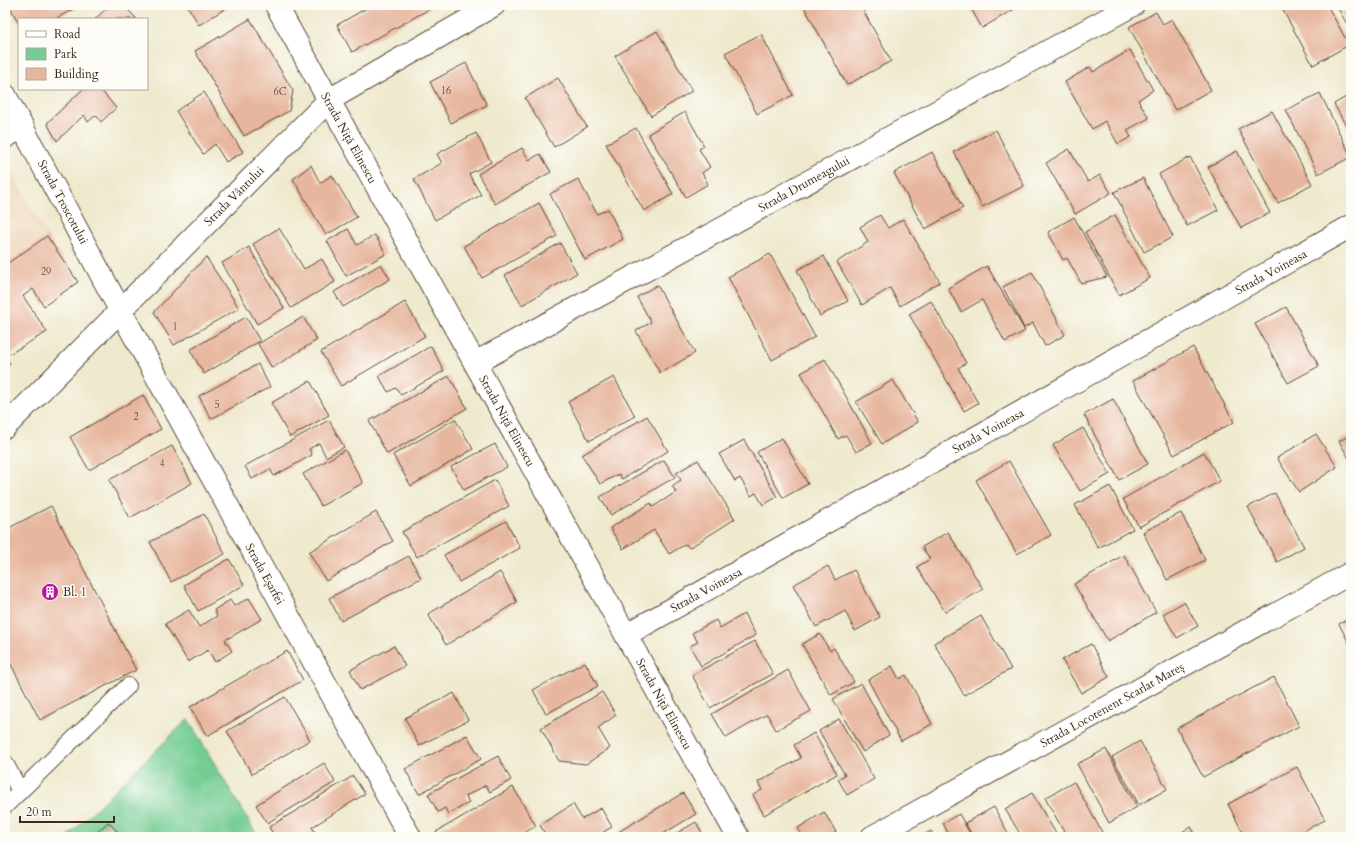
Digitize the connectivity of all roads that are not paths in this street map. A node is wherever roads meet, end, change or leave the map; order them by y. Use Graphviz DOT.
graph roads {
  1 [pos="276,5"];
  2 [pos="494,5"];
  3 [pos="1133,5"];
  4 [pos="5,95"];
  5 [pos="328,100"];
  6 [pos="14,132"];
  7 [pos="1351,226"];
  8 [pos="120,310"];
  9 [pos="474,363"];
  10 [pos="5,427"];
  11 [pos="1351,572"];
  12 [pos="626,635"];
  13 [pos="128,686"];
  14 [pos="5,763"];
  15 [pos="20,791"];
  16 [pos="5,806"];
  17 [pos="410,837"];
  18 [pos="738,837"];
  19 [pos="872,837"];
  1 -- 5 [label="street, Strada Niță Elinescu"];
  2 -- 5 [label="street, Strada Vântului"];
  3 -- 9 [label="street, Strada Drumeagului"];
  4 -- 6 [label="street, Strada Troscotului"];
  5 -- 8 [label="street, Strada Vântului"];
  5 -- 9 [label="street, Strada Niță Elinescu"];
  6 -- 8 [label="street, Strada Troscotului"];
  7 -- 12 [label="street, Strada Voineasa"];
  8 -- 10 [label="street, Strada Vântului"];
  8 -- 17 [label="street, Strada Eșarfei"];
  9 -- 12 [label="street, Strada Niță Elinescu"];
  11 -- 19 [label="street, Strada Locotenent Scarlat Mareș"];
  12 -- 18 [label="street, Strada Niță Elinescu"];
  13 -- 15 [label="lane"];
  14 -- 15 [label="lane"];
  15 -- 16 [label="lane"];
}
